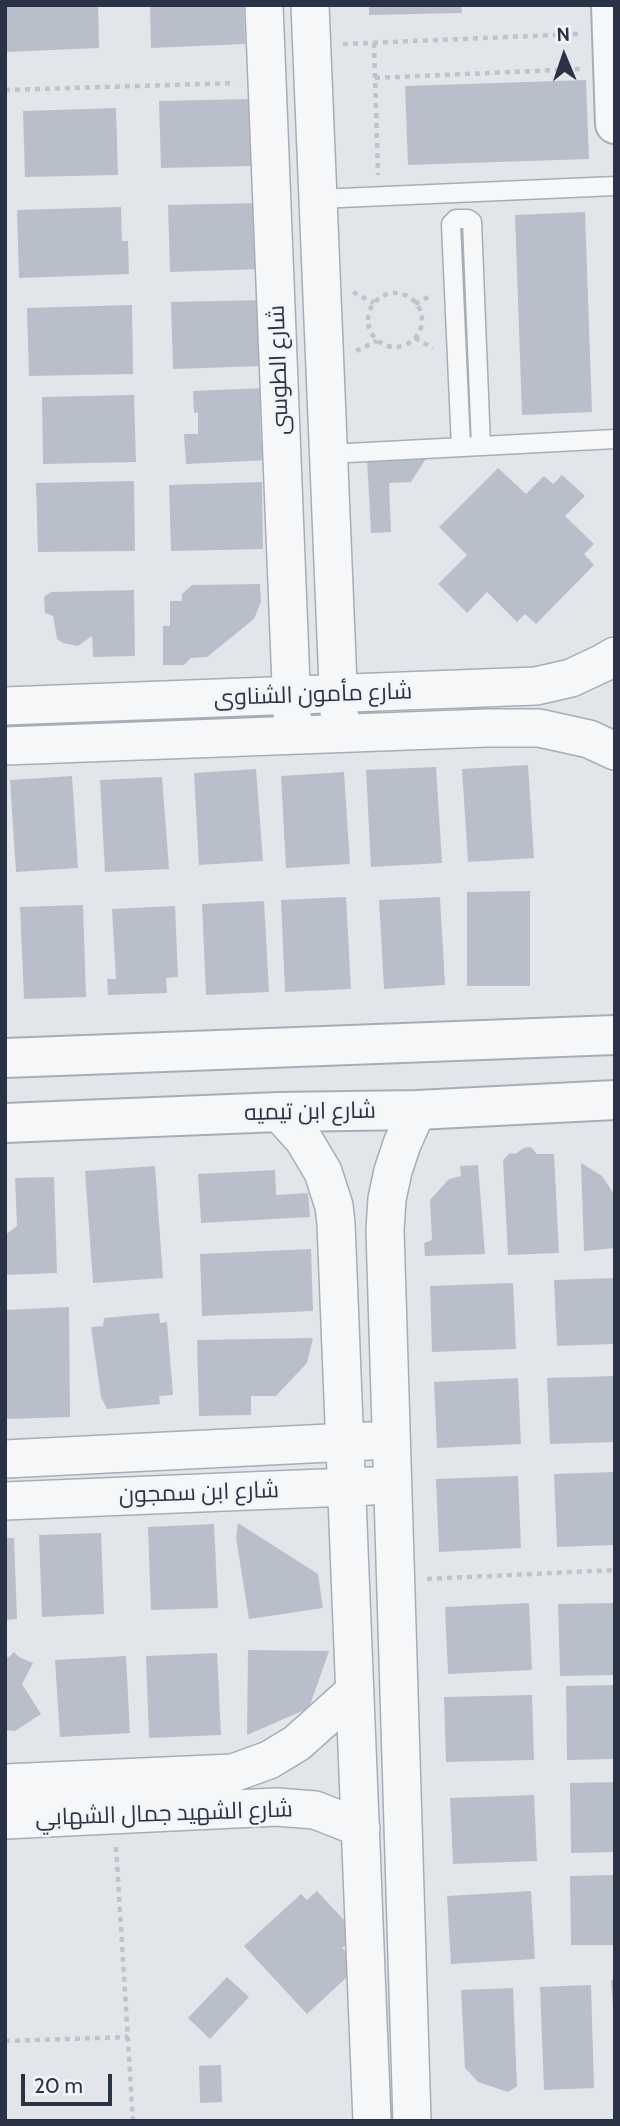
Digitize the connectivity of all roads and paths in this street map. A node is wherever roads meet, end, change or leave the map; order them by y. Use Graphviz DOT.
graph roads {
  1 [pos="264,5"];
  2 [pos="310,5"];
  3 [pos="612,35"];
  4 [pos="374,43"];
  5 [pos="312,45"];
  6 [pos="375,78"];
  7 [pos="267,82"];
  8 [pos="5,90"];
  9 [pos="615,124"];
  10 [pos="615,186"];
  11 [pos="379,196"];
  12 [pos="318,199"];
  13 [pos="474,282"];
  14 [pos="454,283"];
  15 [pos="396,347"];
  16 [pos="478,361"];
  17 [pos="457,362"];
  18 [pos="615,439"];
  19 [pos="481,446"];
  20 [pos="461,447"];
  21 [pos="329,454"];
  22 [pos="615,656"];
  23 [pos="338,694"];
  24 [pos="292,695"];
  25 [pos="5,706"];
  26 [pos="340,733"];
  27 [pos="293,735"];
  28 [pos="5,746"];
  29 [pos="615,751"];
  30 [pos="615,1035"];
  31 [pos="5,1058"];
  32 [pos="615,1100"];
  33 [pos="418,1110"];
  34 [pos="279,1112"];
  35 [pos="5,1122"];
  36 [pos="392,1439"];
  37 [pos="345,1442"];
  38 [pos="5,1459"];
  39 [pos="394,1485"];
  40 [pos="346,1487"];
  41 [pos="5,1501"];
  42 [pos="615,1570"];
  43 [pos="396,1580"];
  44 [pos="355,1691"];
  45 [pos="5,1783"];
  46 [pos="114,1815"];
  47 [pos="5,1820"];
  48 [pos="360,1828"];
  49 [pos="128,2037"];
  50 [pos="5,2040"];
  51 [pos="133,2121"];
  52 [pos="372,2121"];
  53 [pos="412,2121"];
  1 -- 7 [label="street, شارع الطوسى"];
  2 -- 5 [label="street, شارع الطوسى"];
  3 -- 4 [label="path"];
  3 -- 6 [label="path"];
  3 -- 9 [label="street"];
  4 -- 5 [label="path"];
  4 -- 6 [label="path"];
  5 -- 12 [label="street, شارع الطوسى"];
  6 -- 11 [label="path"];
  7 -- 8 [label="path"];
  7 -- 24 [label="street, شارع الطوسى"];
  10 -- 11 [label="lane"];
  11 -- 12 [label="lane"];
  12 -- 21 [label="street, شارع الطوسى"];
  13 -- 14 [label="lane"];
  13 -- 14 [label="lane"];
  13 -- 16 [label="lane"];
  14 -- 17 [label="lane"];
  15 -- 15 [label="path"];
  16 -- 17 [label="lane"];
  16 -- 19 [label="lane"];
  17 -- 20 [label="lane"];
  18 -- 19 [label="lane"];
  19 -- 20 [label="lane"];
  20 -- 21 [label="lane"];
  21 -- 23 [label="street, شارع الطوسى"];
  22 -- 23 [label="street, شارع مأمون الشناوى"];
  23 -- 24 [label="street, شارع مأمون الشناوى"];
  23 -- 26 [label="street, شارع الطوسى"];
  24 -- 25 [label="street, شارع مأمون الشناوى"];
  24 -- 27 [label="street, شارع الطوسى"];
  26 -- 27 [label="street, شارع مأمون الشناوى"];
  26 -- 29 [label="street, شارع مأمون الشناوى"];
  27 -- 28 [label="street, شارع مأمون الشناوى"];
  30 -- 31 [label="street"];
  32 -- 33 [label="street, شارع ابن تيميه"];
  33 -- 34 [label="street, شارع ابن تيميه"];
  33 -- 36 [label="street"];
  34 -- 35 [label="street, شارع ابن تيميه"];
  34 -- 37 [label="street"];
  36 -- 37 [label="street, شارع ابن سمجون"];
  36 -- 39 [label="street"];
  37 -- 38 [label="street, شارع ابن سمجون"];
  37 -- 40 [label="street"];
  39 -- 40 [label="street, شارع ابن سمجون"];
  39 -- 43 [label="street"];
  40 -- 41 [label="street, شارع ابن سمجون"];
  40 -- 44 [label="street"];
  42 -- 43 [label="path"];
  43 -- 53 [label="street"];
  44 -- 45 [label="street, شارع الشهيد جمال الشهابي"];
  44 -- 48 [label="street"];
  46 -- 47 [label="street, شارع الشهيد جمال الشهابي"];
  46 -- 48 [label="street, شارع الشهيد جمال الشهابي"];
  46 -- 49 [label="path"];
  48 -- 52 [label="street"];
  49 -- 50 [label="path"];
  49 -- 51 [label="path"];
}
